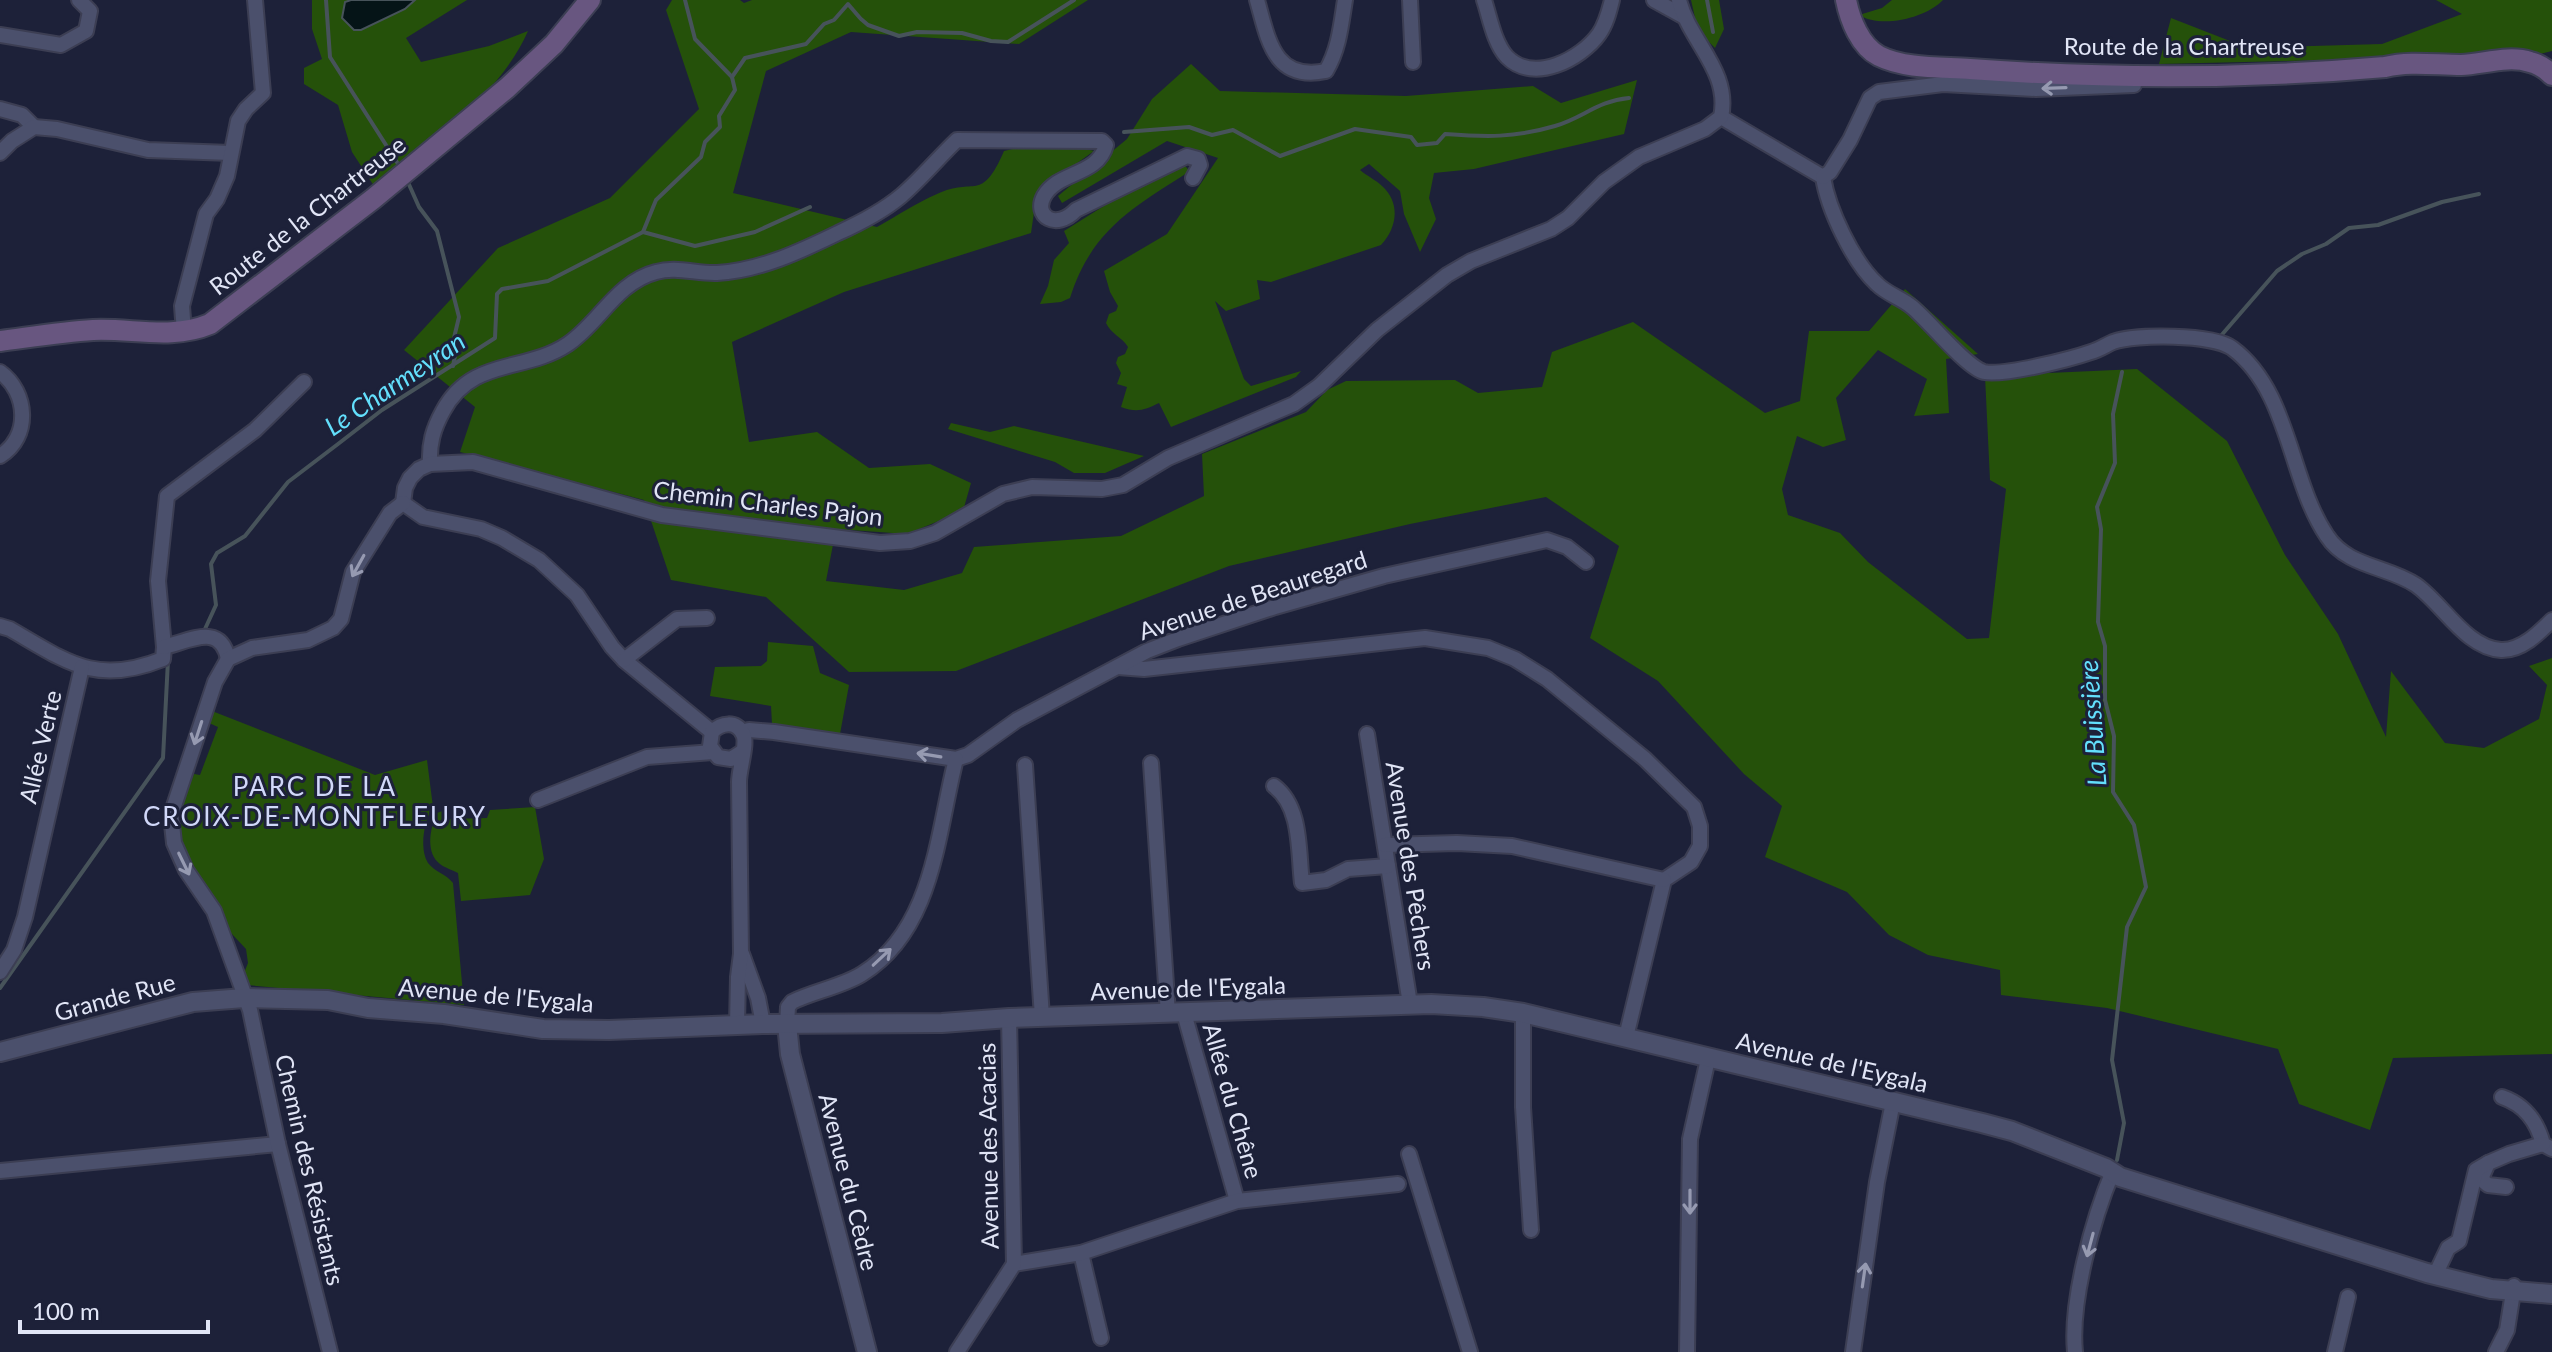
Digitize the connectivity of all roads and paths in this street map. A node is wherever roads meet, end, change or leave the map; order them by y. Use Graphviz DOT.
graph roads {
  1 [pos="79,0"];
  2 [pos="255,0"];
  3 [pos="590,0"];
  4 [pos="1257,0"];
  5 [pos="1345,0"];
  6 [pos="1410,0"];
  7 [pos="1484,0"];
  8 [pos="1612,0"];
  9 [pos="1654,0"];
  10 [pos="1679,0"];
  11 [pos="1846,0"];
  12 [pos="1683,16"];
  13 [pos="0,35"];
  14 [pos="1413,62"];
  15 [pos="2552,75"];
  16 [pos="2158,76"];
  17 [pos="0,109"];
  18 [pos="1721,117"];
  19 [pos="34,127"];
  20 [pos="0,153"];
  21 [pos="231,153"];
  22 [pos="1823,177"];
  23 [pos="1193,178"];
  24 [pos="184,332"];
  25 [pos="0,341"];
  26 [pos="0,372"];
  27 [pos="304,382"];
  28 [pos="0,456"];
  29 [pos="430,464"];
  30 [pos="403,503"];
  31 [pos="1586,562"];
  32 [pos="707,618"];
  33 [pos="2552,620"];
  34 [pos="0,626"];
  35 [pos="164,647"];
  36 [pos="228,659"];
  37 [pos="624,660"];
  38 [pos="82,667"];
  39 [pos="1117,667"];
  40 [pos="712,732"];
  41 [pos="742,732"];
  42 [pos="1367,734"];
  43 [pos="742,752"];
  44 [pos="718,756"];
  45 [pos="956,759"];
  46 [pos="1151,763"];
  47 [pos="1025,765"];
  48 [pos="739,775"];
  49 [pos="1274,786"];
  50 [pos="538,800"];
  51 [pos="1385,845"];
  52 [pos="1388,866"];
  53 [pos="1664,880"];
  54 [pos="741,954"];
  55 [pos="0,972"];
  56 [pos="244,998"];
  57 [pos="1410,1004"];
  58 [pos="1176,1013"];
  59 [pos="1523,1013"];
  60 [pos="1042,1017"];
  61 [pos="1009,1018"];
  62 [pos="763,1024"];
  63 [pos="787,1024"];
  64 [pos="737,1025"];
  65 [pos="1626,1037"];
  66 [pos="0,1052"];
  67 [pos="1708,1059"];
  68 [pos="2502,1097"];
  69 [pos="1893,1102"];
  70 [pos="278,1144"];
  71 [pos="2547,1147"];
  72 [pos="1409,1154"];
  73 [pos="2488,1163"];
  74 [pos="0,1171"];
  75 [pos="2113,1171"];
  76 [pos="1398,1184"];
  77 [pos="2506,1187"];
  78 [pos="1237,1201"];
  79 [pos="1531,1230"];
  80 [pos="1081,1253"];
  81 [pos="1014,1264"];
  82 [pos="2438,1269"];
  83 [pos="2552,1287"];
  84 [pos="2514,1289"];
  85 [pos="2552,1294"];
  86 [pos="2348,1297"];
  87 [pos="1101,1338"];
  88 [pos="330,1352"];
  89 [pos="867,1352"];
  90 [pos="957,1352"];
  91 [pos="1470,1352"];
  92 [pos="1687,1352"];
  93 [pos="1853,1352"];
  94 [pos="2075,1352"];
  95 [pos="2335,1352"];
  96 [pos="2496,1352"];
  1 -- 13 [label="street"];
  2 -- 21 [label="street"];
  3 -- 24 [label="main road, Route de la Chartreuse"];
  4 -- 5 [label="street"];
  6 -- 14 [label="street"];
  7 -- 8 [label="street"];
  9 -- 12 [label="street"];
  10 -- 12 [label="street"];
  11 -- 16 [label="main road, Route de la Chartreuse"];
  12 -- 18 [label="street"];
  15 -- 16 [label="main road, Route de la Chartreuse"];
  16 -- 22 [label="street, one-way"];
  17 -- 19 [label="street"];
  18 -- 22 [label="street"];
  18 -- 29 [label="street, Chemin Charles Pajon"];
  19 -- 20 [label="street"];
  19 -- 21 [label="street"];
  21 -- 24 [label="street"];
  22 -- 33 [label="street"];
  23 -- 29 [label="street"];
  24 -- 25 [label="main road, Route de la Chartreuse"];
  26 -- 28 [label="street"];
  27 -- 35 [label="street"];
  29 -- 30 [label="street"];
  30 -- 36 [label="street, one-way"];
  30 -- 37 [label="street"];
  31 -- 39 [label="street, Avenue de Beauregard"];
  32 -- 37 [label="street"];
  34 -- 38 [label="street"];
  35 -- 36 [label="street"];
  35 -- 38 [label="street"];
  36 -- 56 [label="street, Chemin des Résistants, one-way"];
  37 -- 40 [label="street"];
  38 -- 55 [label="street, Allée Verte"];
  39 -- 45 [label="street, Avenue de Beauregard"];
  39 -- 53 [label="street"];
  40 -- 41 [label="street"];
  40 -- 44 [label="street"];
  41 -- 43 [label="street"];
  45 -- 41 [label="street, one-way"];
  42 -- 51 [label="street, Avenue des Pêchers"];
  43 -- 44 [label="street"];
  43 -- 48 [label="street"];
  44 -- 48 [label="street"];
  44 -- 50 [label="street"];
  63 -- 45 [label="street, one-way"];
  46 -- 58 [label="street, Allée du Chêne"];
  47 -- 60 [label="street"];
  48 -- 54 [label="street"];
  49 -- 52 [label="street"];
  51 -- 52 [label="street, Avenue des Pêchers"];
  51 -- 53 [label="street"];
  52 -- 57 [label="street, Avenue des Pêchers"];
  53 -- 65 [label="street"];
  54 -- 62 [label="street"];
  54 -- 64 [label="street"];
  56 -- 64 [label="street, Avenue de l'Eygala"];
  56 -- 66 [label="street, Grande Rue"];
  56 -- 70 [label="street, Chemin des Résistants"];
  57 -- 58 [label="street, Avenue de l'Eygala"];
  57 -- 59 [label="street, Avenue de l'Eygala"];
  58 -- 60 [label="street, Avenue de l'Eygala"];
  58 -- 78 [label="street, Allée du Chêne"];
  59 -- 65 [label="street, Avenue de l'Eygala"];
  59 -- 79 [label="street"];
  60 -- 61 [label="street, Avenue de l'Eygala"];
  61 -- 63 [label="street, Avenue de l'Eygala"];
  61 -- 81 [label="street, Avenue des Acacias"];
  62 -- 63 [label="street, Avenue de l'Eygala"];
  62 -- 64 [label="street, Avenue de l'Eygala"];
  63 -- 89 [label="street, Avenue du Cèdre"];
  65 -- 67 [label="street, Avenue de l'Eygala"];
  67 -- 69 [label="street, Avenue de l'Eygala"];
  67 -- 92 [label="street, one-way"];
  68 -- 71 [label="street"];
  69 -- 75 [label="street, Avenue de l'Eygala"];
  93 -- 69 [label="street, one-way"];
  70 -- 74 [label="street"];
  70 -- 88 [label="street, Chemin des Résistants"];
  71 -- 73 [label="street"];
  72 -- 91 [label="street"];
  73 -- 77 [label="street"];
  73 -- 82 [label="street"];
  75 -- 82 [label="street, Avenue de l'Eygala"];
  75 -- 84 [label="street, Avenue de l'Eygala"];
  75 -- 94 [label="street, one-way"];
  76 -- 78 [label="street"];
  78 -- 80 [label="street"];
  80 -- 81 [label="street"];
  80 -- 87 [label="street"];
  81 -- 90 [label="street, Avenue des Acacias"];
  82 -- 84 [label="street, Avenue de l'Eygala"];
  83 -- 84 [label="street, Avenue de l'Eygala"];
  84 -- 85 [label="street, Avenue de l'Eygala"];
  84 -- 96 [label="street"];
  86 -- 95 [label="street"];
}
